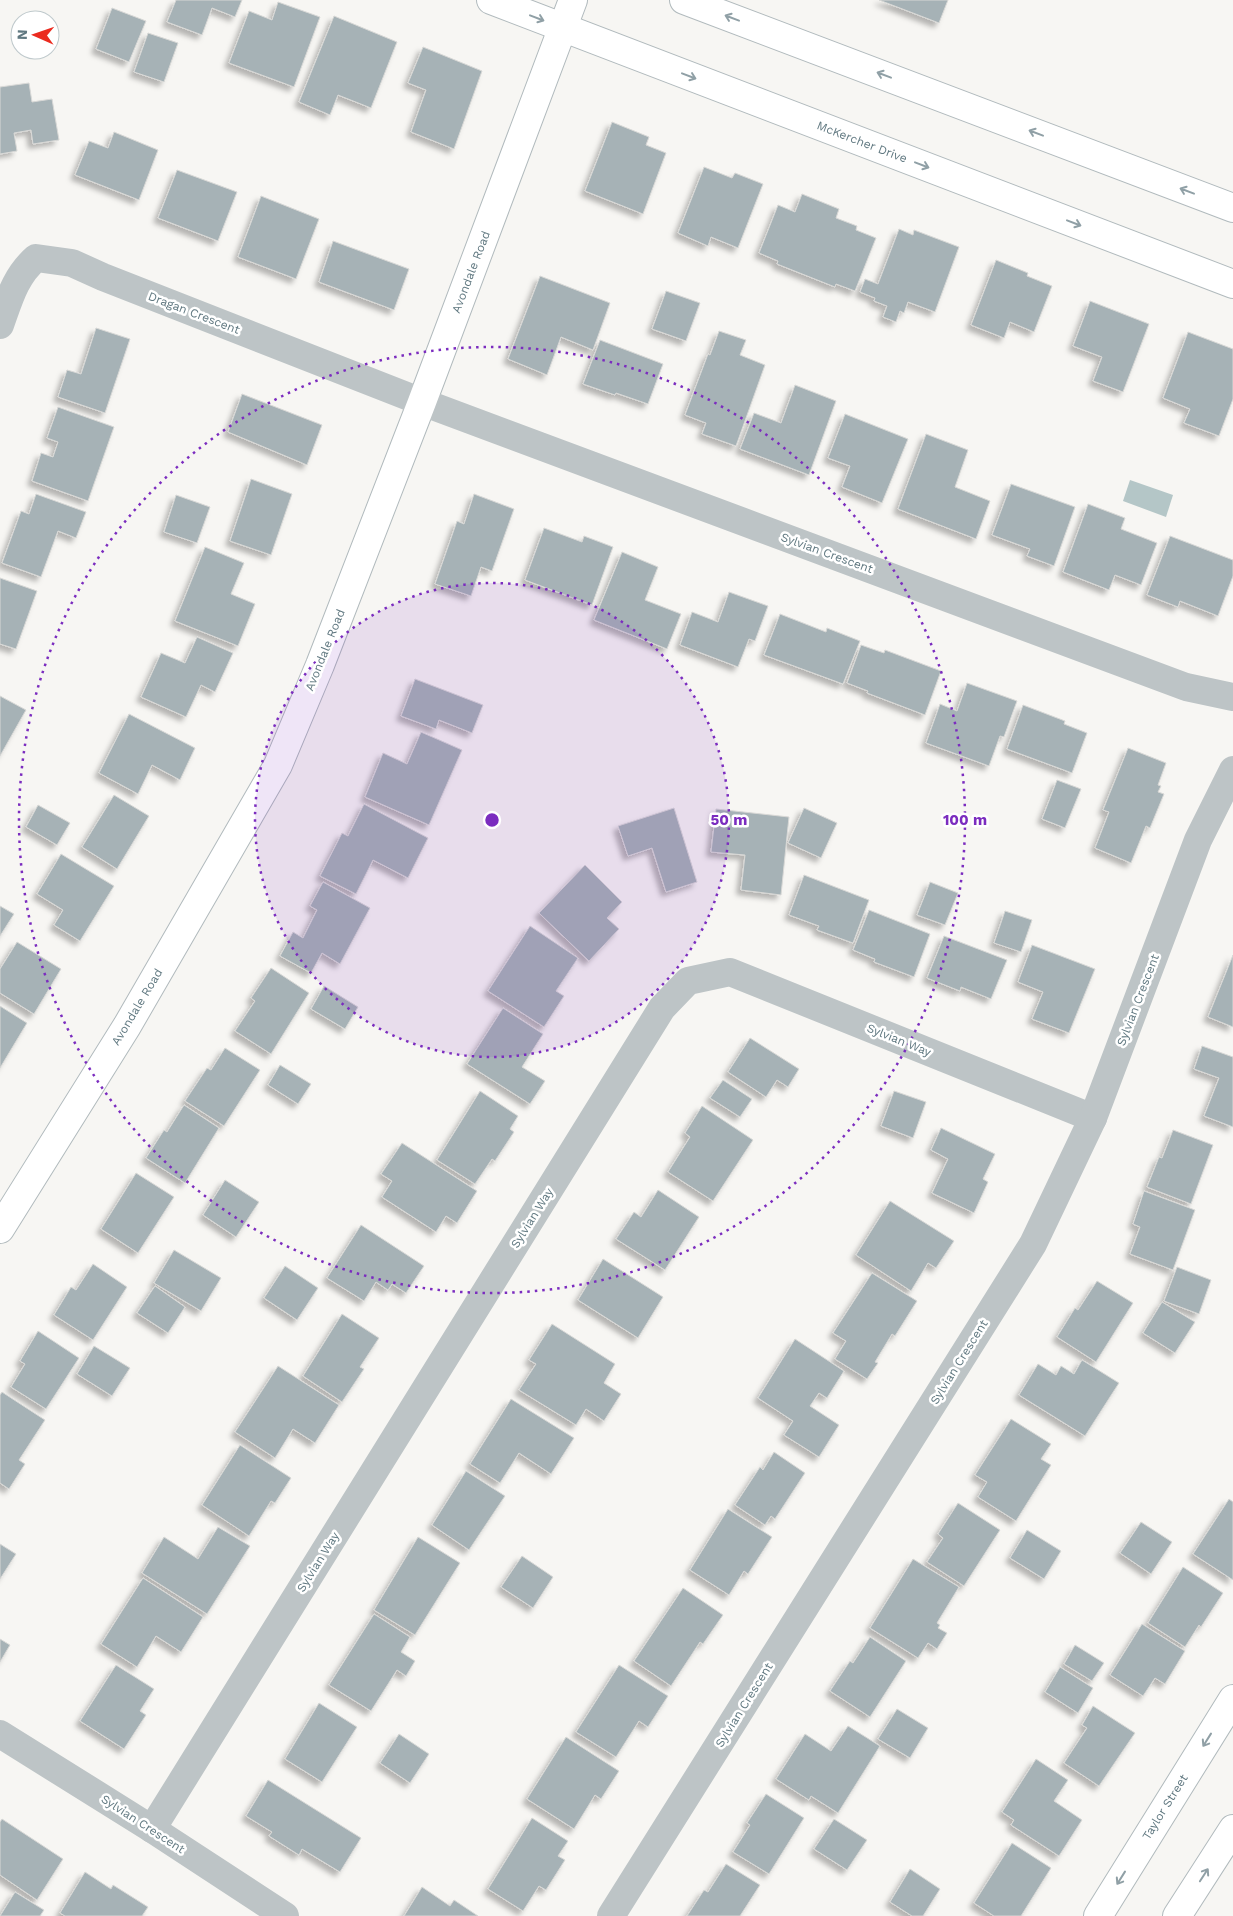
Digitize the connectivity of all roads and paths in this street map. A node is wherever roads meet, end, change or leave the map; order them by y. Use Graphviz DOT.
graph roads {
  1 [pos="491,0"];
  2 [pos="573,0"];
  3 [pos="684,0"];
  4 [pos="563,28"];
  5 [pos="1233,208"];
  6 [pos="1233,284"];
  7 [pos="0,325"];
  8 [pos="422,402"];
  9 [pos="1233,697"];
  10 [pos="1233,770"];
  11 [pos="1093,1118"];
  12 [pos="0,1229"];
  13 [pos="1233,1699"];
  14 [pos="0,1734"];
  15 [pos="152,1829"];
  16 [pos="1233,1829"];
  17 [pos="285,1916"];
  18 [pos="611,1916"];
  19 [pos="1098,1916"];
  20 [pos="1177,1916"];
  1 -- 4 [label="main road, McKercher Drive, one-way"];
  2 -- 4 [label="main road, Avondale Road"];
  5 -- 3 [label="main road, one-way"];
  4 -- 6 [label="main road, McKercher Drive, one-way"];
  4 -- 8 [label="main road, Avondale Road"];
  7 -- 8 [label="street, Dragan Crescent"];
  8 -- 9 [label="street, Sylvian Crescent"];
  8 -- 12 [label="main road, Avondale Road"];
  10 -- 11 [label="street, Sylvian Crescent"];
  11 -- 15 [label="street, Sylvian Way"];
  11 -- 18 [label="street, Sylvian Crescent"];
  13 -- 19 [label="main road, Taylor Street, one-way"];
  14 -- 15 [label="street, Sylvian Crescent"];
  15 -- 17 [label="street, Sylvian Crescent"];
  20 -- 16 [label="main road, one-way"];
}
